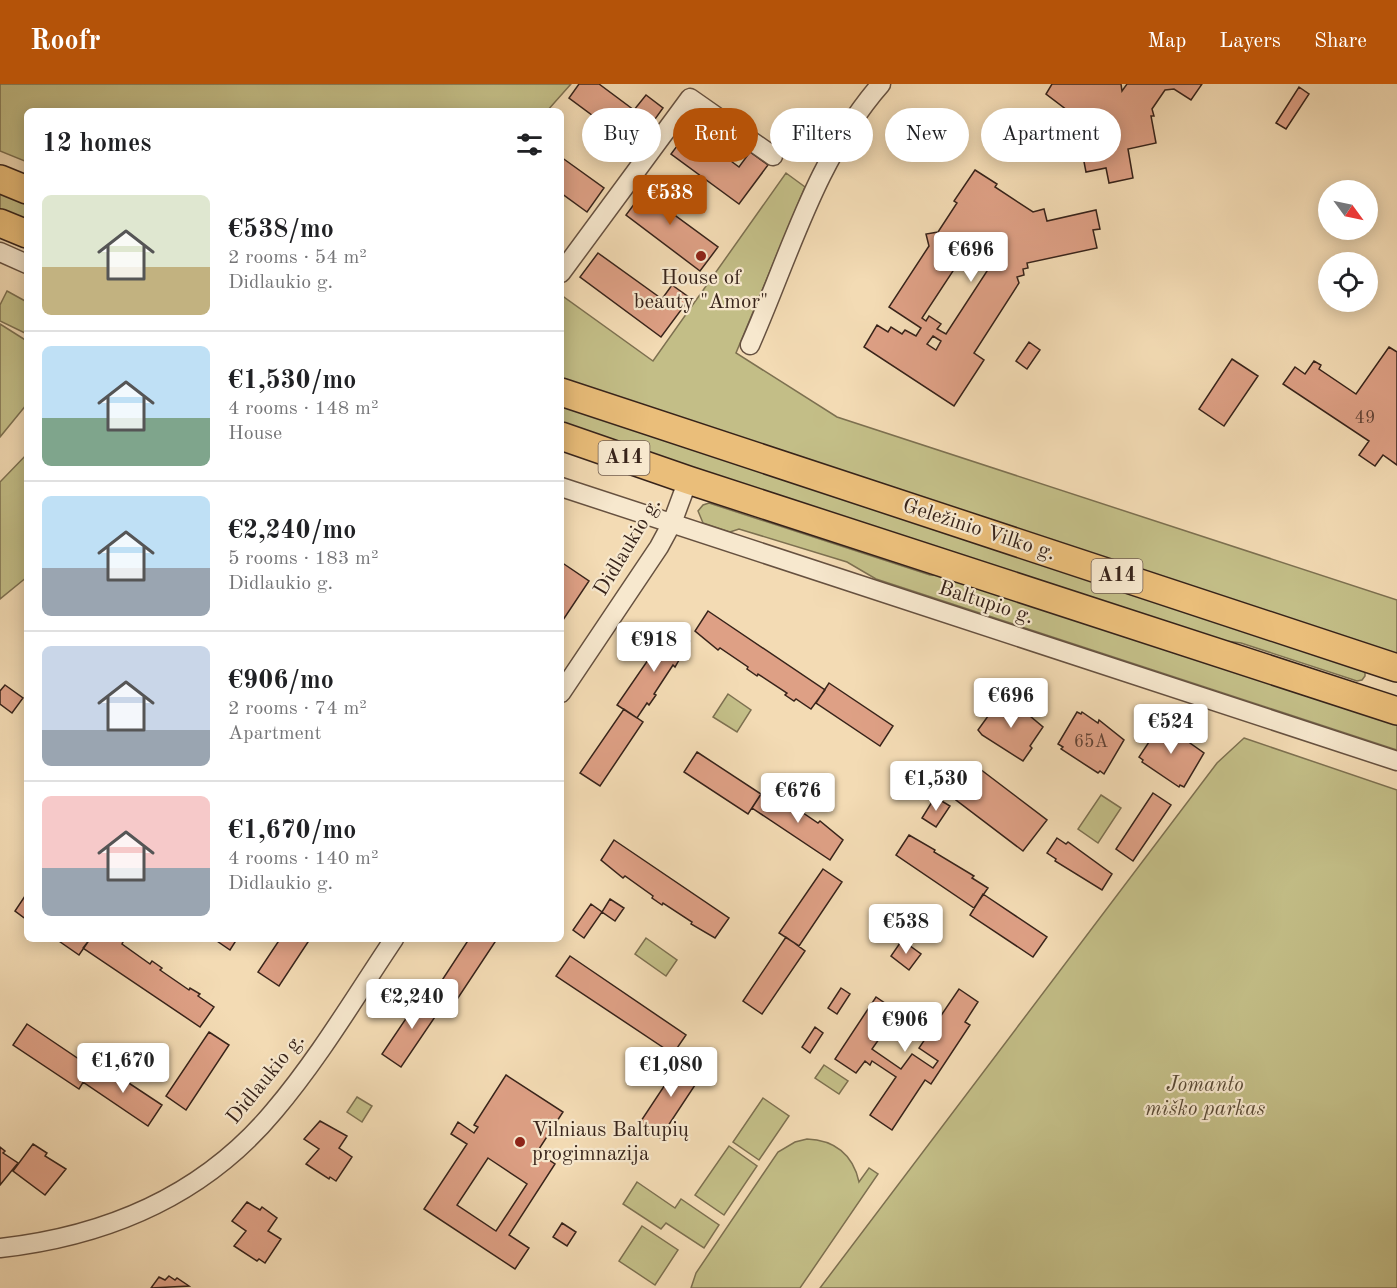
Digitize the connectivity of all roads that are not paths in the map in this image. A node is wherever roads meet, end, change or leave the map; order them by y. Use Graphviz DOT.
graph roads {
  1 [pos="881,84"];
  2 [pos="770,154"];
  3 [pos="0,179"];
  4 [pos="24,189"];
  5 [pos="0,223"];
  6 [pos="24,233"];
  7 [pos="0,252"];
  8 [pos="24,263"];
  9 [pos="564,269"];
  10 [pos="750,345"];
  11 [pos="564,393"];
  12 [pos="564,436"];
  13 [pos="688,480"];
  14 [pos="564,488"];
  15 [pos="672,523"];
  16 [pos="1361,656"];
  17 [pos="1397,668"];
  18 [pos="564,689"];
  19 [pos="1344,693"];
  20 [pos="1397,711"];
  21 [pos="1397,761"];
  22 [pos="392,942"];
  23 [pos="0,1248"];
  1 -- 10 [label="street"];
  2 -- 9 [label="street"];
  3 -- 4 [label="highway"];
  5 -- 6 [label="highway"];
  7 -- 8 [label="street"];
  11 -- 16 [label="highway, Geležinio Vilko g. / A14"];
  12 -- 13 [label="highway, Geležinio Vilko g. / A14"];
  13 -- 15 [label="street, Didlaukio g."];
  13 -- 19 [label="highway, Geležinio Vilko g. / A14"];
  14 -- 15 [label="street, Baltupio g."];
  15 -- 18 [label="street, Didlaukio g."];
  15 -- 21 [label="street, Baltupio g."];
  16 -- 17 [label="highway, Geležinio Vilko g. / A14"];
  16 -- 19 [label="highway"];
  19 -- 20 [label="highway, Geležinio Vilko g. / A14"];
  22 -- 23 [label="street, Didlaukio g."];
}
